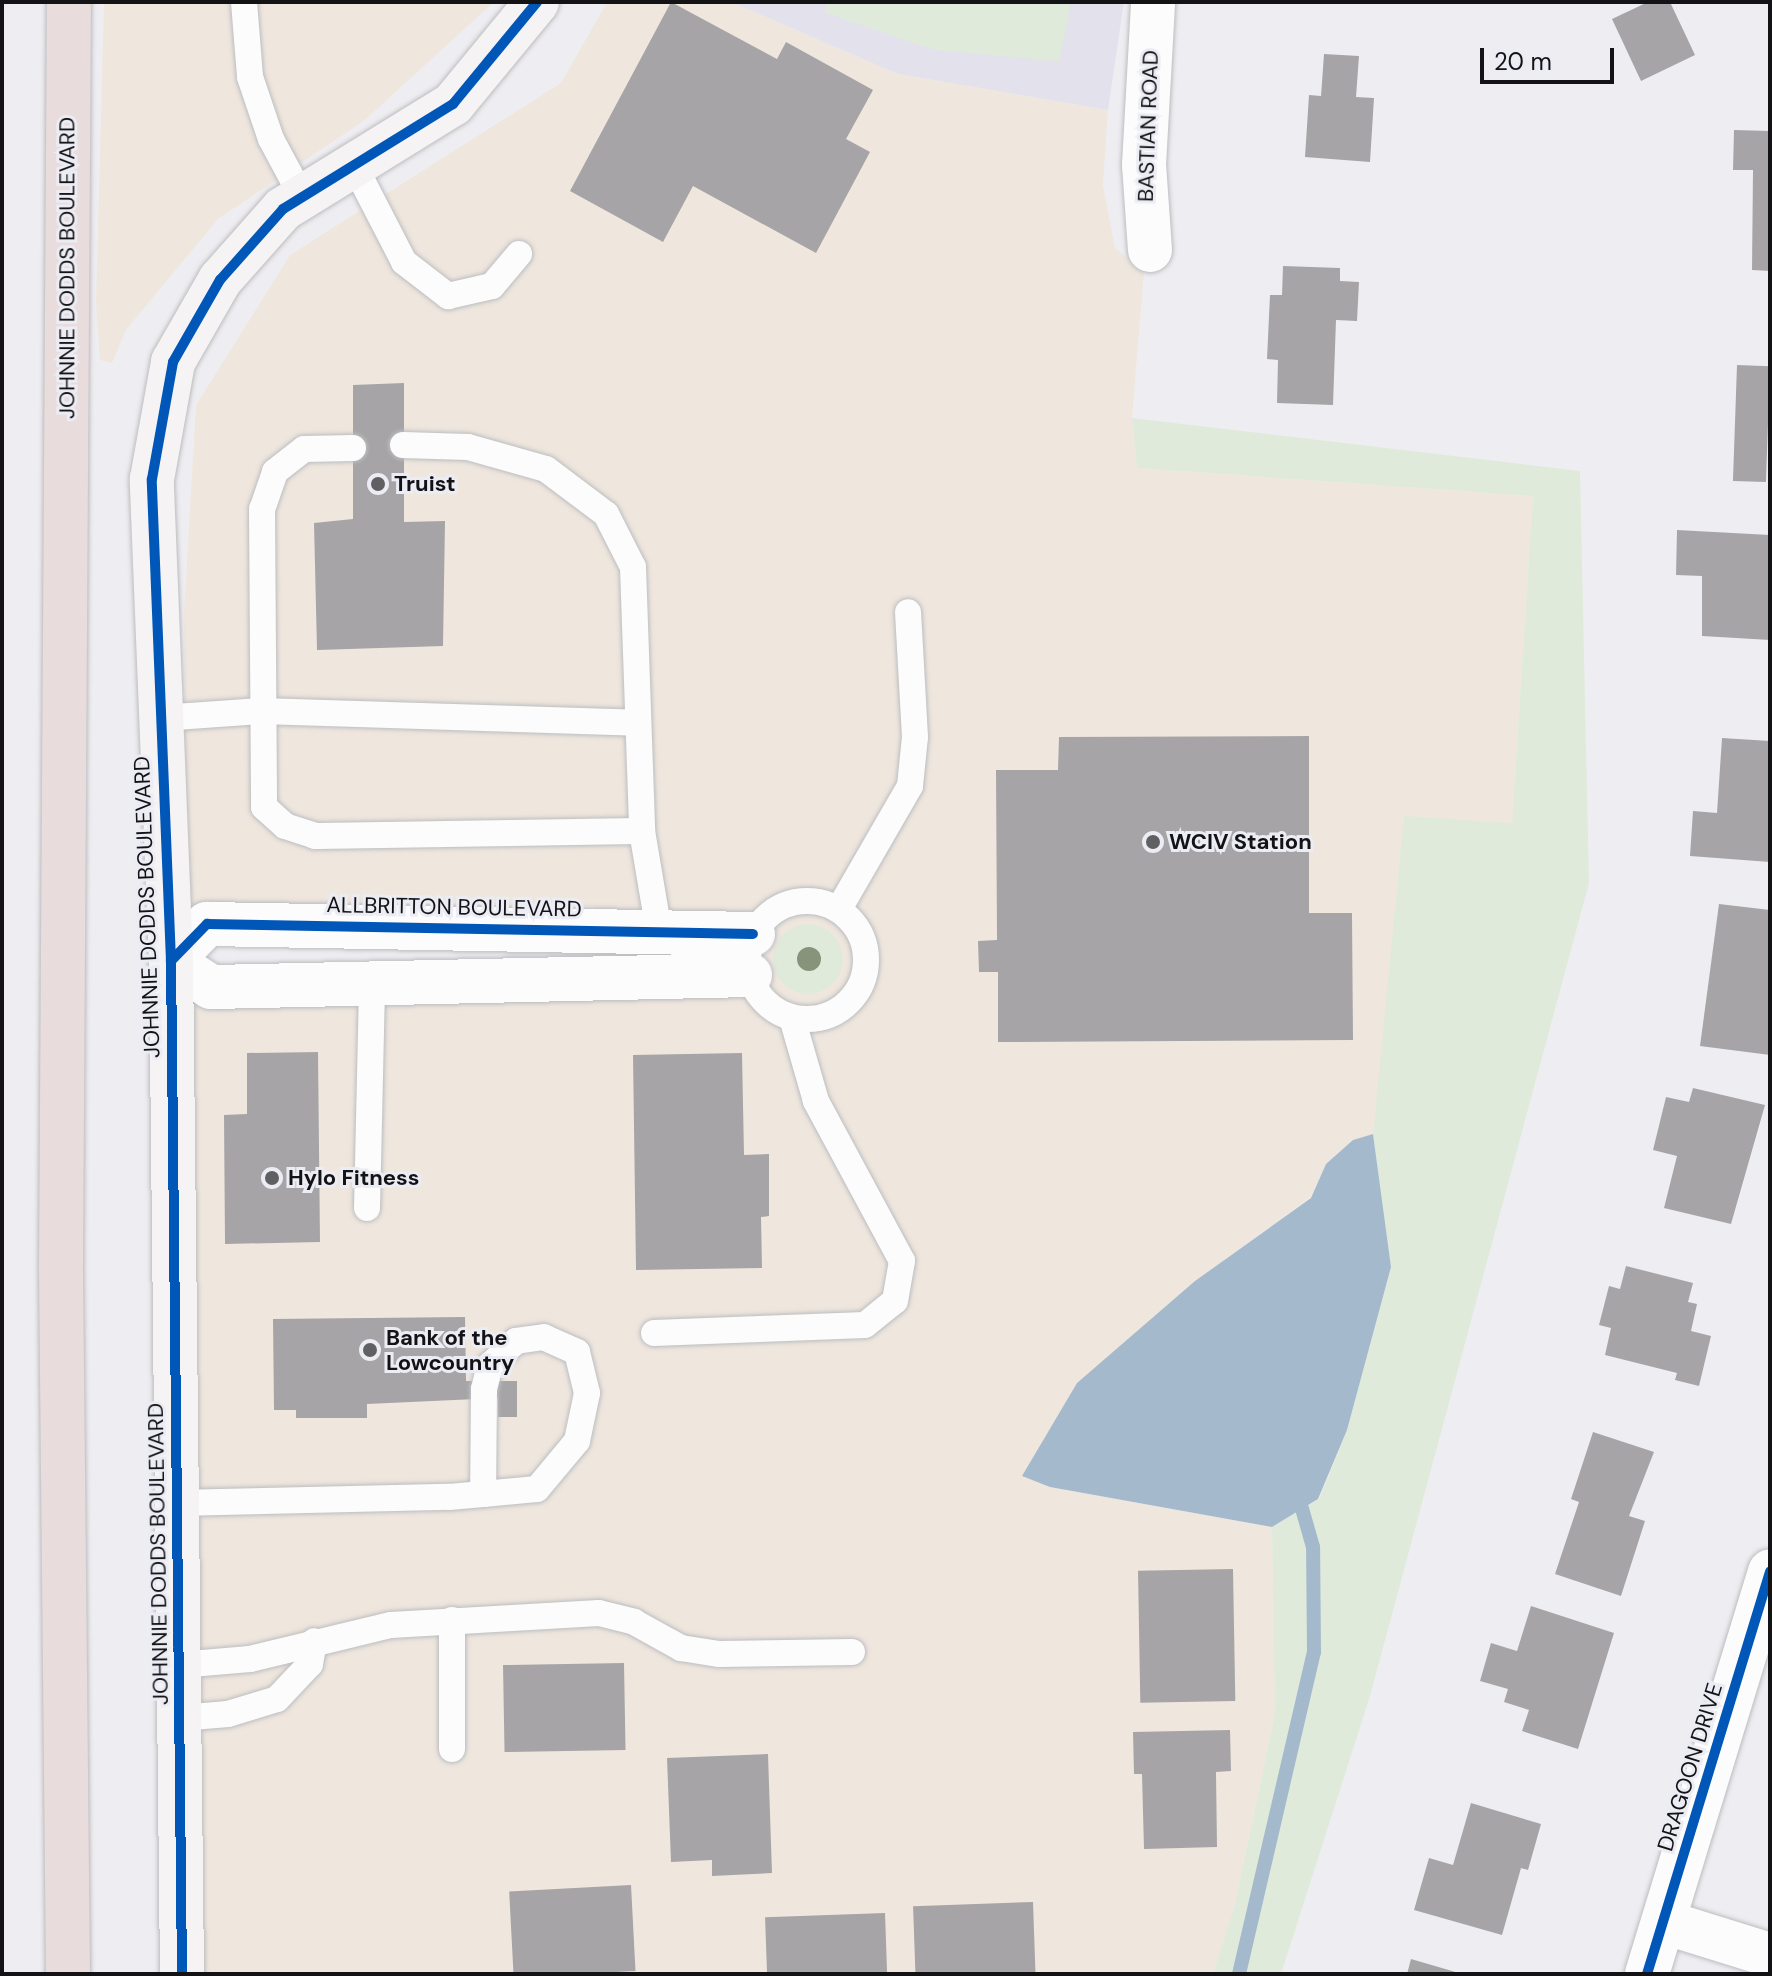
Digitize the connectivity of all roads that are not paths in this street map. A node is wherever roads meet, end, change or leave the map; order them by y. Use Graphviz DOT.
graph roads {
  1 [pos="69,2"];
  2 [pos="244,2"];
  3 [pos="537,2"];
  4 [pos="1153,2"];
  5 [pos="354,165"];
  6 [pos="302,197"];
  7 [pos="1150,250"];
  8 [pos="519,254"];
  9 [pos="403,445"];
  10 [pos="353,448"];
  11 [pos="908,612"];
  12 [pos="261,711"];
  13 [pos="161,718"];
  14 [pos="637,723"];
  15 [pos="642,831"];
  16 [pos="839,909"];
  17 [pos="374,924"];
  18 [pos="659,931"];
  19 [pos="752,955"];
  20 [pos="171,961"];
  21 [pos="372,983"];
  22 [pos="792,1018"];
  23 [pos="367,1208"];
  24 [pos="654,1333"];
  25 [pos="483,1494"];
  26 [pos="177,1503"];
  27 [pos="1770,1571"];
  28 [pos="452,1620"];
  29 [pos="314,1641"];
  30 [pos="852,1652"];
  31 [pos="179,1665"];
  32 [pos="180,1718"];
  33 [pos="452,1749"];
  34 [pos="1664,1922"];
  35 [pos="1770,1955"];
  36 [pos="68,1974"];
  37 [pos="182,1974"];
  38 [pos="1647,1974"];
  1 -- 36 [label="highway, JOHNNIE DODDS BOULEVARD"];
  2 -- 6 [label="lane"];
  3 -- 5 [label="street, JOHNNIE DODDS BOULEVARD"];
  4 -- 7 [label="street, BASTIAN ROAD"];
  5 -- 6 [label="street, JOHNNIE DODDS BOULEVARD"];
  5 -- 8 [label="lane"];
  6 -- 13 [label="street, JOHNNIE DODDS BOULEVARD"];
  9 -- 14 [label="lane"];
  10 -- 12 [label="lane"];
  11 -- 16 [label="lane"];
  12 -- 13 [label="lane"];
  12 -- 14 [label="lane"];
  12 -- 15 [label="lane"];
  13 -- 20 [label="street, JOHNNIE DODDS BOULEVARD"];
  14 -- 15 [label="lane"];
  15 -- 18 [label="lane"];
  16 -- 19 [label="lane"];
  16 -- 22 [label="lane"];
  17 -- 18 [label="street, ALLBRITTON BOULEVARD"];
  17 -- 20 [label="street, ALLBRITTON BOULEVARD"];
  17 -- 21 [label="street, ALLBRITTON BOULEVARD"];
  18 -- 19 [label="street, ALLBRITTON BOULEVARD"];
  19 -- 21 [label="street"];
  19 -- 22 [label="lane"];
  20 -- 21 [label="street"];
  20 -- 26 [label="street, JOHNNIE DODDS BOULEVARD"];
  21 -- 23 [label="lane"];
  22 -- 24 [label="lane"];
  25 -- 25 [label="lane"];
  25 -- 26 [label="lane"];
  26 -- 31 [label="street, JOHNNIE DODDS BOULEVARD"];
  27 -- 34 [label="street, DRAGOON DRIVE"];
  28 -- 29 [label="lane"];
  28 -- 30 [label="lane"];
  28 -- 33 [label="lane"];
  29 -- 31 [label="lane"];
  29 -- 32 [label="lane"];
  31 -- 32 [label="street, JOHNNIE DODDS BOULEVARD"];
  32 -- 37 [label="street, JOHNNIE DODDS BOULEVARD"];
  34 -- 35 [label="street"];
  34 -- 38 [label="street, DRAGOON DRIVE"];
}
